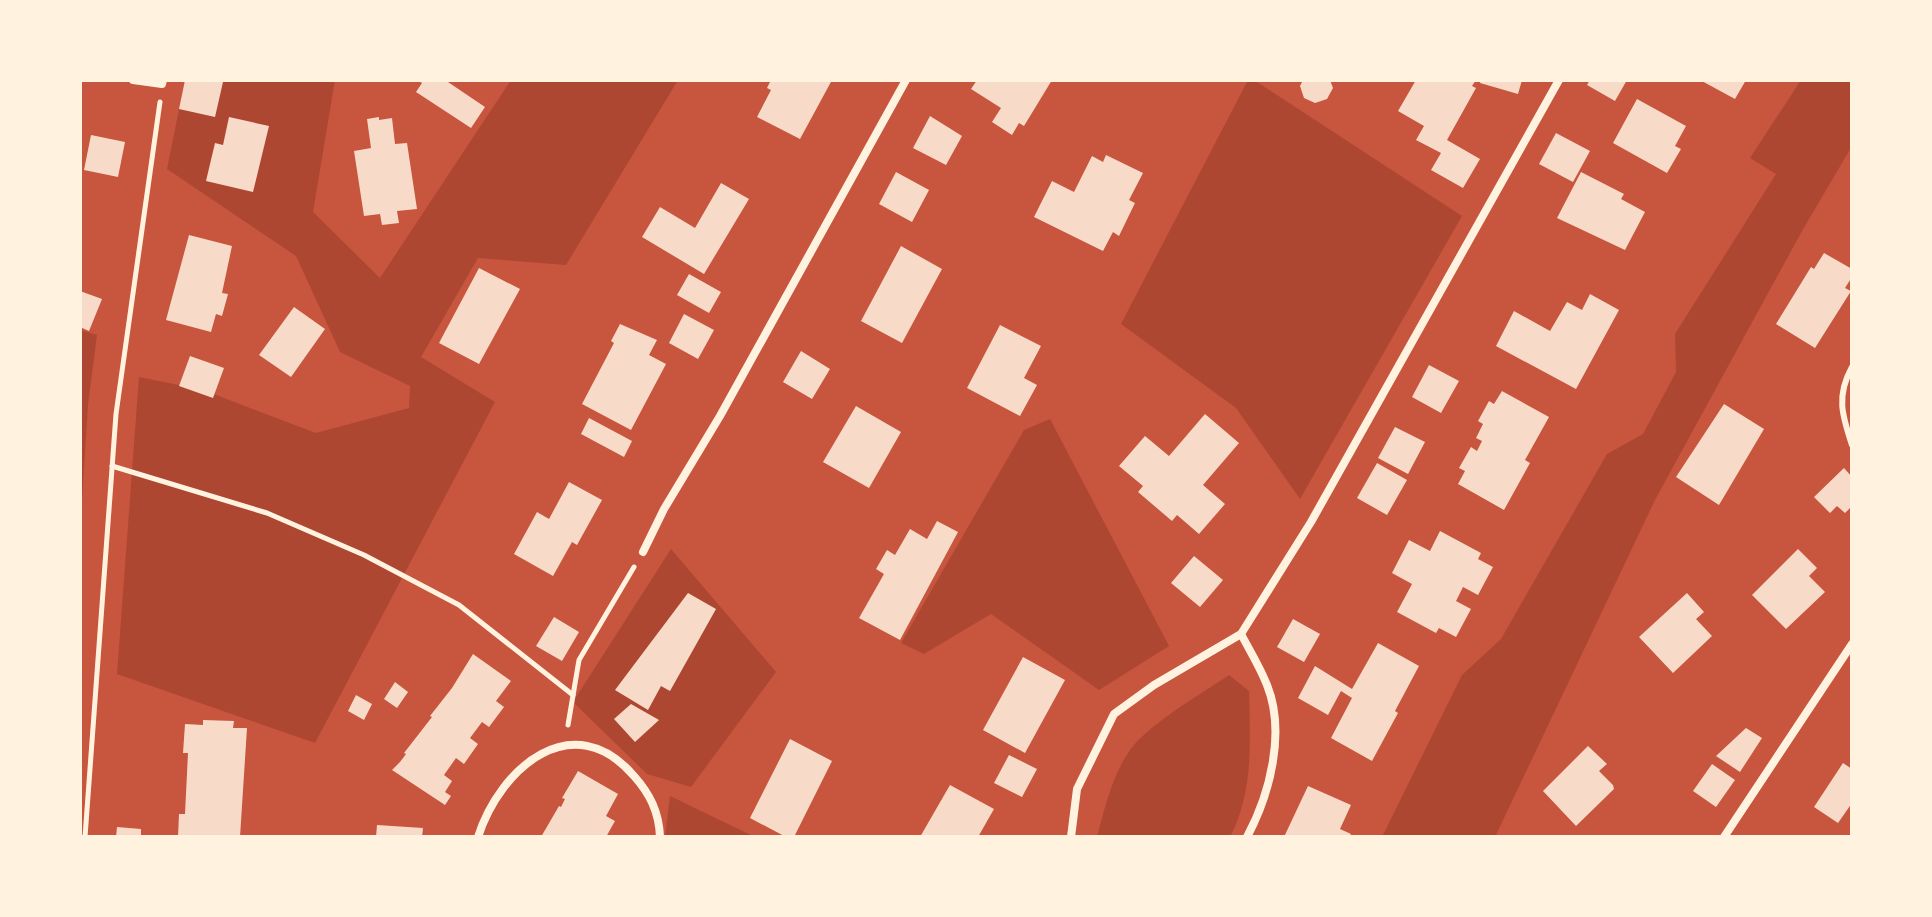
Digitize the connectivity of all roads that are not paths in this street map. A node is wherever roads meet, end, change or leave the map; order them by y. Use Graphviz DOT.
graph roads {
  1 [pos="133,80"];
  2 [pos="906,80"];
  3 [pos="1559,80"];
  4 [pos="163,82"];
  5 [pos="1852,367"];
  6 [pos="1852,445"];
  7 [pos="643,552"];
  8 [pos="1241,634"];
  9 [pos="1852,644"];
  10 [pos="478,837"];
  11 [pos="660,837"];
  12 [pos="1071,837"];
  13 [pos="1247,837"];
  14 [pos="1724,837"];
  1 -- 4 [label="street"];
  2 -- 7 [label="street"];
  3 -- 8 [label="street"];
  5 -- 6 [label="lane"];
  8 -- 12 [label="street"];
  8 -- 13 [label="street"];
  9 -- 14 [label="street"];
  10 -- 11 [label="street"];
}
